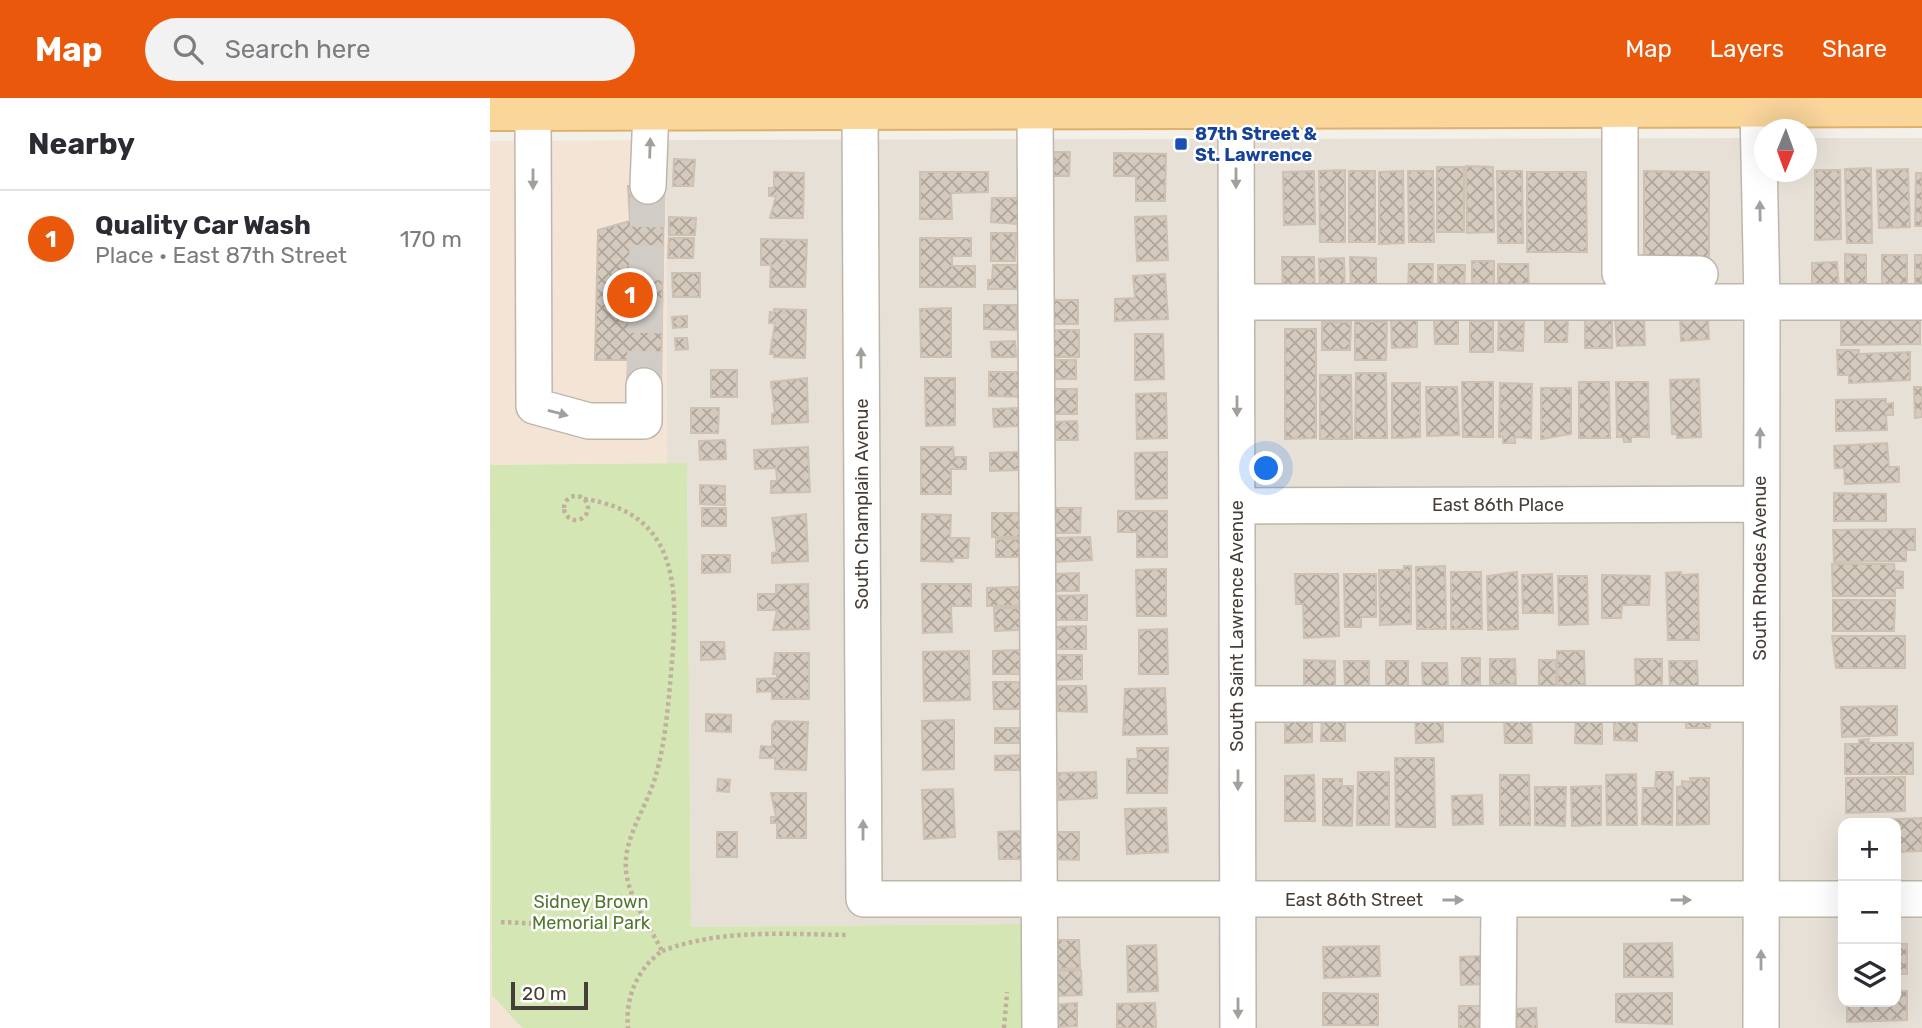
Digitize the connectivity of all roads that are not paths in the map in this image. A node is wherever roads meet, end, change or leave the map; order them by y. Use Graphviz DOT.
graph roads {
  1 [pos="603,104"];
  2 [pos="809,104"];
  3 [pos="1236,104"];
  4 [pos="1922,107"];
  5 [pos="1758,108"];
  6 [pos="1620,109"];
  7 [pos="651,110"];
  8 [pos="860,110"];
  9 [pos="1035,110"];
  10 [pos="490,111"];
  11 [pos="533,111"];
  12 [pos="648,186"];
  13 [pos="1700,274"];
  14 [pos="1237,302"];
  15 [pos="1762,302"];
  16 [pos="1922,302"];
  17 [pos="644,386"];
  18 [pos="1760,504"];
  19 [pos="1237,506"];
  20 [pos="1238,704"];
  21 [pos="1760,704"];
  22 [pos="864,899"];
  23 [pos="1838,899"];
  24 [pos="1901,899"];
  25 [pos="1922,899"];
  26 [pos="1039,900"];
  27 [pos="1238,900"];
  28 [pos="1499,900"];
  29 [pos="1761,900"];
  30 [pos="1040,1028"];
  31 [pos="1238,1028"];
  32 [pos="1498,1028"];
  33 [pos="1761,1028"];
  1 -- 7 [label="main road"];
  1 -- 11 [label="main road"];
  2 -- 7 [label="main road"];
  2 -- 8 [label="main road"];
  3 -- 6 [label="main road"];
  3 -- 9 [label="main road"];
  3 -- 14 [label="street, South Saint Lawrence Avenue, one-way"];
  4 -- 5 [label="main road"];
  5 -- 6 [label="main road"];
  15 -- 5 [label="street, South Rhodes Avenue, one-way"];
  6 -- 13 [label="street"];
  12 -- 7 [label="street, one-way"];
  8 -- 9 [label="main road"];
  22 -- 8 [label="street, South Champlain Avenue, one-way"];
  9 -- 26 [label="street"];
  10 -- 11 [label="main road"];
  11 -- 17 [label="street, one-way"];
  14 -- 15 [label="street"];
  14 -- 19 [label="street, South Saint Lawrence Avenue, one-way"];
  15 -- 16 [label="street"];
  18 -- 15 [label="street, South Rhodes Avenue, one-way"];
  18 -- 19 [label="street, East 86th Place"];
  18 -- 21 [label="street, South Rhodes Avenue"];
  19 -- 20 [label="street, South Saint Lawrence Avenue"];
  20 -- 21 [label="street"];
  20 -- 27 [label="street, South Saint Lawrence Avenue, one-way"];
  21 -- 29 [label="street, South Rhodes Avenue"];
  22 -- 26 [label="street, East 86th Street"];
  23 -- 29 [label="street, East 86th Street"];
  24 -- 25 [label="street"];
  26 -- 27 [label="street, East 86th Street"];
  26 -- 30 [label="street"];
  27 -- 28 [label="street, East 86th Street, one-way"];
  27 -- 31 [label="street, South Saint Lawrence Avenue, one-way"];
  28 -- 29 [label="street, East 86th Street, one-way"];
  28 -- 32 [label="street"];
  33 -- 29 [label="street, South Rhodes Avenue, one-way"];
}
